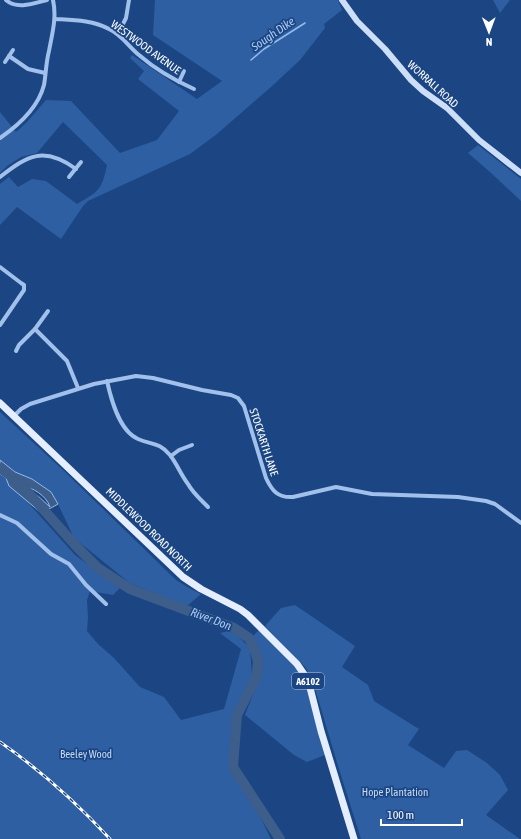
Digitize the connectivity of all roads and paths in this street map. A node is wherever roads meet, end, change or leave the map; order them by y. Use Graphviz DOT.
graph roads {
  1 [pos="6,0"];
  2 [pos="47,0"];
  3 [pos="53,0"];
  4 [pos="129,0"];
  5 [pos="342,0"];
  6 [pos="55,19"];
  7 [pos="118,34"];
  8 [pos="13,50"];
  9 [pos="9,56"];
  10 [pos="5,62"];
  11 [pos="184,71"];
  12 [pos="46,73"];
  13 [pos="179,82"];
  14 [pos="194,89"];
  15 [pos="0,138"];
  16 [pos="81,162"];
  17 [pos="76,169"];
  18 [pos="521,173"];
  19 [pos="0,177"];
  20 [pos="70,177"];
  21 [pos="0,267"];
  22 [pos="48,311"];
  23 [pos="0,325"];
  24 [pos="35,330"];
  25 [pos="16,351"];
  26 [pos="107,381"];
  27 [pos="78,388"];
  28 [pos="0,403"];
  29 [pos="14,416"];
  30 [pos="192,445"];
  31 [pos="171,456"];
  32 [pos="208,508"];
  33 [pos="0,515"];
  34 [pos="521,524"];
  35 [pos="106,604"];
  36 [pos="354,839"];
  1 -- 2 [label="street"];
  3 -- 6 [label="street"];
  4 -- 7 [label="street"];
  5 -- 18 [label="street, WORRALL ROAD"];
  6 -- 7 [label="street, WESTWOOD AVENUE"];
  6 -- 12 [label="street"];
  7 -- 13 [label="street, WESTWOOD AVENUE"];
  8 -- 9 [label="street"];
  9 -- 10 [label="street"];
  9 -- 12 [label="street"];
  11 -- 13 [label="street, WESTWOOD AVENUE"];
  12 -- 15 [label="street"];
  13 -- 14 [label="street, WESTWOOD AVENUE"];
  16 -- 17 [label="street"];
  17 -- 19 [label="street"];
  17 -- 20 [label="street"];
  21 -- 23 [label="street"];
  22 -- 24 [label="street"];
  24 -- 25 [label="street"];
  24 -- 27 [label="street"];
  26 -- 27 [label="street, STOCKARTH LANE"];
  26 -- 31 [label="street"];
  26 -- 34 [label="street, STOCKARTH LANE"];
  27 -- 29 [label="street, STOCKARTH LANE"];
  28 -- 29 [label="main road, MIDDLEWOOD ROAD NORTH / A6102"];
  29 -- 36 [label="main road, MIDDLEWOOD ROAD NORTH / A6102"];
  30 -- 31 [label="street"];
  31 -- 32 [label="street"];
  33 -- 35 [label="street"];
}
